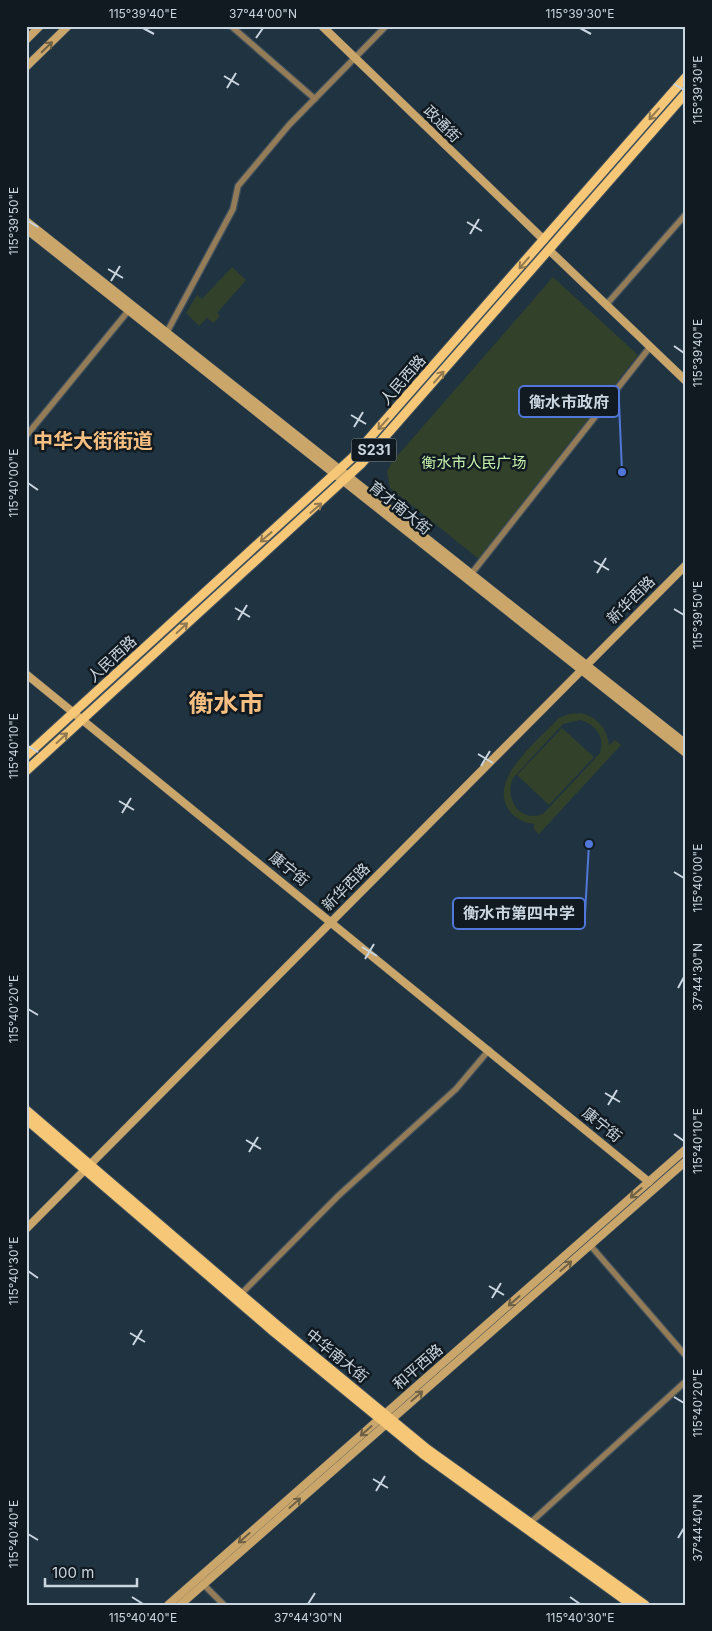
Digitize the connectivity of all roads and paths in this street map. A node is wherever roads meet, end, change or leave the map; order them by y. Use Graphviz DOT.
graph roads {
  1 [pos="40,26"];
  2 [pos="68,26"];
  3 [pos="230,26"];
  4 [pos="322,26"];
  5 [pos="386,26"];
  6 [pos="26,40"];
  7 [pos="355,58"];
  8 [pos="26,67"];
  9 [pos="686,77"];
  10 [pos="686,93"];
  11 [pos="315,98"];
  12 [pos="686,214"];
  13 [pos="26,221"];
  14 [pos="26,229"];
  15 [pos="544,240"];
  16 [pos="549,250"];
  17 [pos="606,305"];
  18 [pos="129,310"];
  19 [pos="167,332"];
  20 [pos="650,347"];
  21 [pos="686,381"];
  22 [pos="26,436"];
  23 [pos="338,472"];
  24 [pos="347,478"];
  25 [pos="686,565"];
  26 [pos="472,573"];
  27 [pos="584,667"];
  28 [pos="26,674"];
  29 [pos="73,713"];
  30 [pos="82,720"];
  31 [pos="686,744"];
  32 [pos="686,752"];
  33 [pos="26,756"];
  34 [pos="26,771"];
  35 [pos="332,922"];
  36 [pos="489,1050"];
  37 [pos="26,1110"];
  38 [pos="26,1120"];
  39 [pos="686,1150"];
  40 [pos="686,1161"];
  41 [pos="88,1168"];
  42 [pos="649,1182"];
  43 [pos="26,1230"];
  44 [pos="590,1245"];
  45 [pos="241,1294"];
  46 [pos="686,1356"];
  47 [pos="686,1381"];
  48 [pos="385,1419"];
  49 [pos="530,1523"];
  50 [pos="204,1584"];
  51 [pos="168,1605"];
  52 [pos="180,1605"];
  53 [pos="224,1605"];
  54 [pos="632,1605"];
  55 [pos="645,1605"];
  1 -- 6 [label="main road"];
  8 -- 2 [label="main road, one-way"];
  3 -- 11 [label="street"];
  4 -- 7 [label="main road, 政通街"];
  5 -- 7 [label="street"];
  7 -- 11 [label="street"];
  7 -- 15 [label="main road, 政通街"];
  9 -- 15 [label="main road, 人民西路 / S231, one-way"];
  10 -- 16 [label="main road, 人民西路 / S231"];
  11 -- 19 [label="street"];
  12 -- 17 [label="street"];
  13 -- 19 [label="main road, 育才南大街"];
  14 -- 18 [label="main road, 育才南大街"];
  15 -- 23 [label="main road, 人民西路 / S231, one-way"];
  16 -- 17 [label="main road"];
  24 -- 16 [label="main road, 人民西路 / S231, one-way"];
  17 -- 20 [label="main road"];
  18 -- 22 [label="street"];
  18 -- 23 [label="main road, 育才南大街"];
  19 -- 23 [label="main road, 育才南大街"];
  20 -- 21 [label="main road"];
  20 -- 26 [label="street"];
  23 -- 24 [label="main road, 育才南大街"];
  23 -- 29 [label="main road, 人民西路 / S231, one-way"];
  24 -- 26 [label="main road, 育才南大街"];
  24 -- 27 [label="main road, 育才南大街"];
  30 -- 24 [label="main road, 人民西路 / S231, one-way"];
  25 -- 27 [label="main road, 新华西路"];
  26 -- 27 [label="main road, 育才南大街"];
  27 -- 31 [label="main road, 育才南大街"];
  27 -- 32 [label="main road, 育才南大街"];
  27 -- 35 [label="main road, 新华西路"];
  28 -- 29 [label="main road, 康宁街"];
  29 -- 30 [label="main road, 康宁街"];
  29 -- 33 [label="main road, 人民西路 / S231"];
  34 -- 30 [label="main road, 人民西路 / S231, one-way"];
  30 -- 35 [label="main road, 康宁街"];
  35 -- 36 [label="main road, 康宁街"];
  35 -- 41 [label="main road, 新华西路"];
  36 -- 42 [label="main road, 康宁街"];
  36 -- 45 [label="street"];
  37 -- 41 [label="main road, 中华南大街"];
  38 -- 41 [label="main road, 中华南大街"];
  39 -- 42 [label="main road, 和平西路"];
  40 -- 44 [label="main road, 和平西路"];
  41 -- 43 [label="main road, 新华西路"];
  41 -- 45 [label="main road, 中华南大街"];
  41 -- 48 [label="main road, 中华南大街"];
  42 -- 48 [label="main road, 和平西路, one-way"];
  44 -- 46 [label="street"];
  48 -- 44 [label="main road, 和平西路, one-way"];
  45 -- 48 [label="main road, 中华南大街"];
  47 -- 49 [label="street"];
  48 -- 49 [label="main road, 中华南大街"];
  50 -- 48 [label="main road, 和平西路, one-way"];
  48 -- 51 [label="main road, 和平西路, one-way"];
  48 -- 54 [label="main road, 中华南大街"];
  49 -- 55 [label="main road, 中华南大街"];
  50 -- 52 [label="main road, 和平西路"];
  50 -- 53 [label="street"];
}
